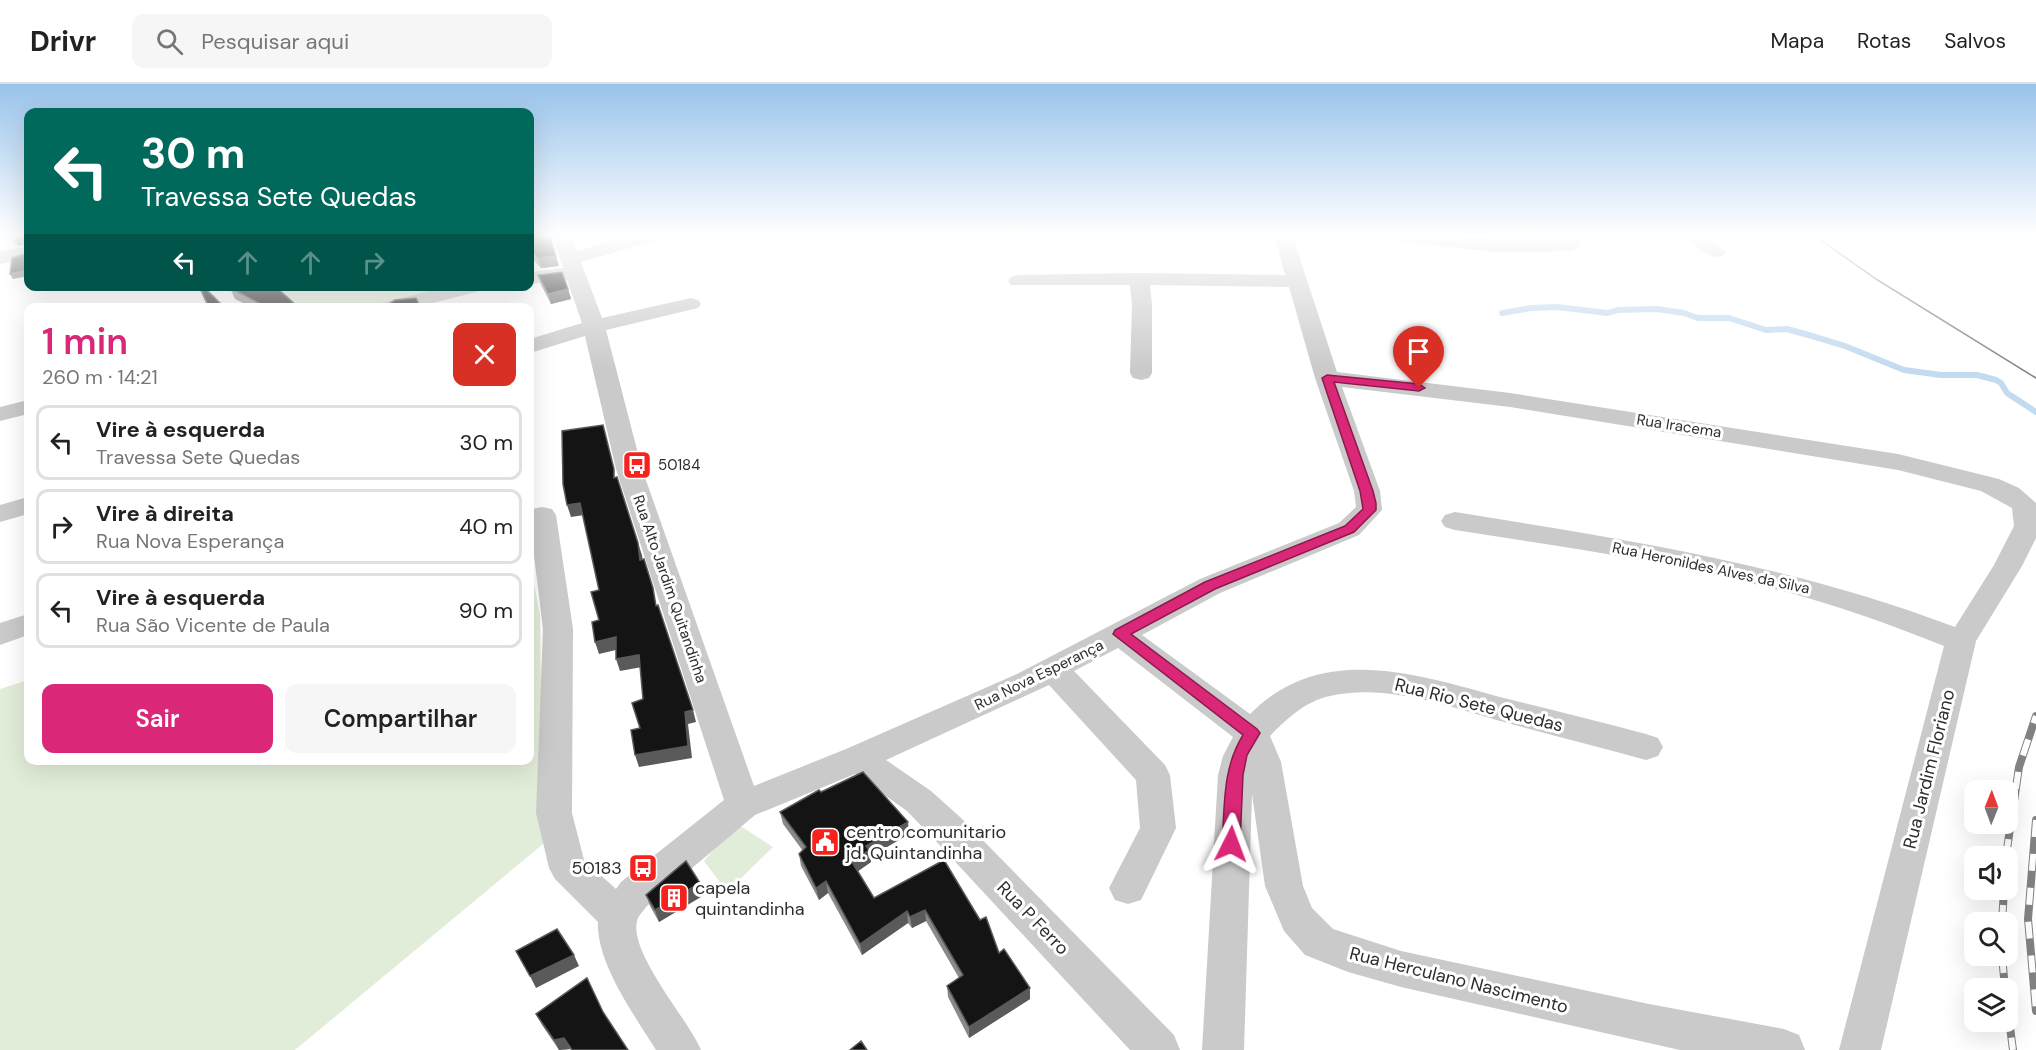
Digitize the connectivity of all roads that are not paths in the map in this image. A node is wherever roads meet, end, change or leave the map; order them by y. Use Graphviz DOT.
graph roads {
  1 [pos="578,279"];
  2 [pos="1134,279"];
  3 [pos="1139,279"];
  4 [pos="1145,279"];
  5 [pos="1018,281"];
  6 [pos="1297,281"];
  7 [pos="456,291"];
  8 [pos="405,303"];
  9 [pos="691,304"];
  10 [pos="594,326"];
  11 [pos="534,345"];
  12 [pos="1141,372"];
  13 [pos="1327,378"];
  14 [pos="24,408"];
  15 [pos="0,414"];
  16 [pos="2023,503"];
  17 [pos="24,506"];
  18 [pos="0,514"];
  19 [pos="542,515"];
  20 [pos="1455,521"];
  21 [pos="24,625"];
  22 [pos="0,634"];
  23 [pos="1120,634"];
  24 [pos="1961,641"];
  25 [pos="1053,669"];
  26 [pos="1252,733"];
  27 [pos="1646,747"];
  28 [pos="858,758"];
  29 [pos="743,805"];
  30 [pos="1128,888"];
  31 [pos="618,916"];
  32 [pos="680,1050"];
  33 [pos="1159,1050"];
  34 [pos="1223,1050"];
  35 [pos="1784,1050"];
  36 [pos="1860,1050"];
  1 -- 10 [label="street, Rua Alto Jardim Quitandinha"];
  2 -- 5 [label="street"];
  3 -- 12 [label="street"];
  4 -- 6 [label="street"];
  6 -- 13 [label="street"];
  7 -- 8 [label="street"];
  9 -- 10 [label="street"];
  10 -- 11 [label="street"];
  10 -- 29 [label="street, Rua Alto Jardim Quitandinha"];
  13 -- 16 [label="street, Rua Iracema"];
  13 -- 23 [label="street, Rua Nova Esperança"];
  14 -- 15 [label="street"];
  16 -- 24 [label="street, Rua Jardim Floriano"];
  17 -- 18 [label="street"];
  19 -- 31 [label="street"];
  20 -- 24 [label="street, Rua Heronildes Alves da Silva"];
  21 -- 22 [label="street"];
  23 -- 25 [label="street, Rua Nova Esperança"];
  23 -- 26 [label="street"];
  24 -- 36 [label="street, Rua Jardim Floriano"];
  25 -- 28 [label="street, Rua Nova Esperança"];
  25 -- 30 [label="street"];
  26 -- 27 [label="street, Rua Rio Sete Quedas"];
  26 -- 34 [label="street, Rua Rio Sete Quedas"];
  26 -- 35 [label="street, Rua Herculano Nascimento"];
  28 -- 29 [label="street"];
  28 -- 33 [label="street, Rua P Ferro"];
  29 -- 31 [label="street"];
  31 -- 32 [label="street"];
}
